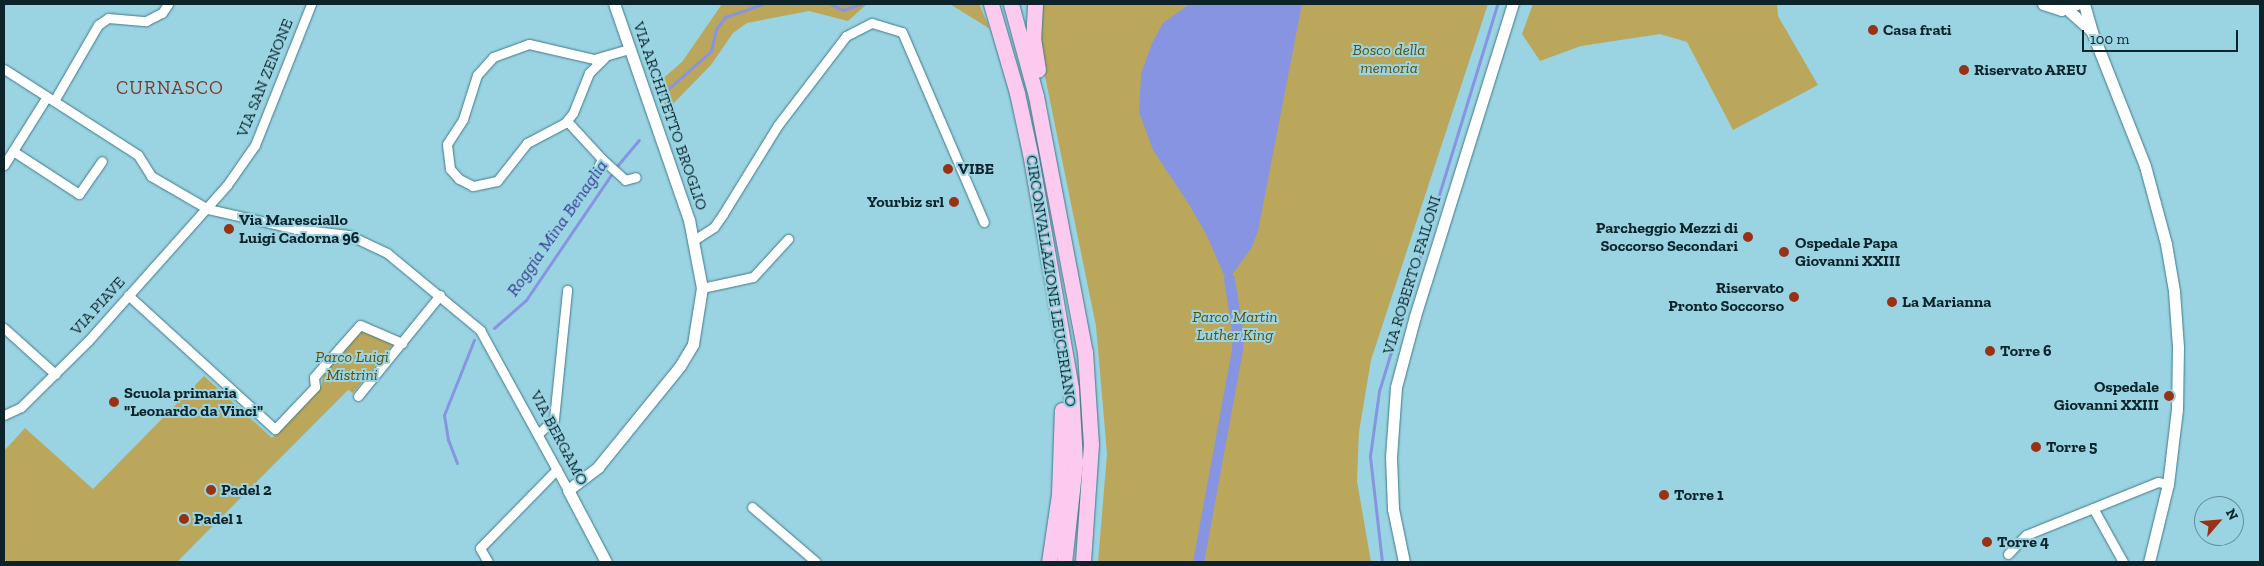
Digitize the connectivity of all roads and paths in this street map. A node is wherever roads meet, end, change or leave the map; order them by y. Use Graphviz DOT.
graph roads {
  1 [pos="168,4"];
  2 [pos="311,4"];
  3 [pos="614,4"];
  4 [pos="991,4"];
  5 [pos="1011,4"];
  6 [pos="1034,4"];
  7 [pos="1513,4"];
  8 [pos="2043,4"];
  9 [pos="2084,4"];
  10 [pos="2072,6"];
  11 [pos="2092,32"];
  12 [pos="628,49"];
  13 [pos="604,57"];
  14 [pos="4,69"];
  15 [pos="1036,96"];
  16 [pos="50,99"];
  17 [pos="567,121"];
  18 [pos="13,151"];
  19 [pos="102,162"];
  20 [pos="4,165"];
  21 [pos="636,177"];
  22 [pos="208,209"];
  23 [pos="984,222"];
  24 [pos="788,239"];
  25 [pos="694,240"];
  26 [pos="702,288"];
  27 [pos="567,290"];
  28 [pos="128,295"];
  29 [pos="440,295"];
  30 [pos="4,328"];
  31 [pos="402,343"];
  32 [pos="1065,349"];
  33 [pos="55,374"];
  34 [pos="358,396"];
  35 [pos="4,416"];
  36 [pos="538,434"];
  37 [pos="557,469"];
  38 [pos="2168,484"];
  39 [pos="568,490"];
  40 [pos="752,508"];
  41 [pos="2093,508"];
  42 [pos="2008,554"];
  43 [pos="488,562"];
  44 [pos="606,562"];
  45 [pos="816,562"];
  46 [pos="1050,562"];
  47 [pos="1064,562"];
  48 [pos="1082,562"];
  49 [pos="1404,562"];
  50 [pos="2123,562"];
  51 [pos="2149,562"];
  1 -- 16 [label="street"];
  2 -- 22 [label="street, VIA SAN ZENONE"];
  3 -- 12 [label="street, VIA ARCHITETTO BROGLIO"];
  4 -- 32 [label="highway, CIRCONVALLAZIONE LEUCERIANO"];
  5 -- 15 [label="highway"];
  6 -- 15 [label="highway"];
  7 -- 49 [label="street, VIA ROBERTO FAILONI"];
  8 -- 10 [label="street"];
  9 -- 11 [label="street"];
  10 -- 11 [label="street"];
  11 -- 38 [label="street"];
  12 -- 13 [label="street"];
  12 -- 25 [label="street, VIA ARCHITETTO BROGLIO"];
  13 -- 17 [label="street"];
  13 -- 17 [label="street"];
  14 -- 16 [label="street, VIA BERGAMO"];
  15 -- 48 [label="highway, CIRCONVALLAZIONE LEUCERIANO"];
  16 -- 18 [label="street"];
  16 -- 22 [label="street, VIA BERGAMO"];
  17 -- 21 [label="street"];
  18 -- 19 [label="street"];
  18 -- 20 [label="street"];
  22 -- 28 [label="street, VIA PIAVE"];
  22 -- 29 [label="street, VIA BERGAMO"];
  23 -- 25 [label="street"];
  24 -- 26 [label="street"];
  25 -- 26 [label="street, VIA ARCHITETTO BROGLIO"];
  26 -- 39 [label="street, VIA ARCHITETTO BROGLIO"];
  27 -- 36 [label="street"];
  28 -- 31 [label="street"];
  28 -- 33 [label="street, VIA PIAVE"];
  29 -- 31 [label="street"];
  29 -- 36 [label="street, VIA BERGAMO"];
  30 -- 33 [label="street"];
  31 -- 34 [label="street"];
  32 -- 46 [label="highway"];
  32 -- 47 [label="highway, CIRCONVALLAZIONE LEUCERIANO"];
  33 -- 35 [label="street, VIA PIAVE"];
  36 -- 37 [label="street, VIA BERGAMO"];
  37 -- 39 [label="street, VIA BERGAMO"];
  37 -- 43 [label="street"];
  38 -- 41 [label="street"];
  38 -- 51 [label="street"];
  39 -- 44 [label="street, VIA BERGAMO"];
  40 -- 45 [label="street"];
  41 -- 42 [label="street"];
  41 -- 50 [label="street"];
}
